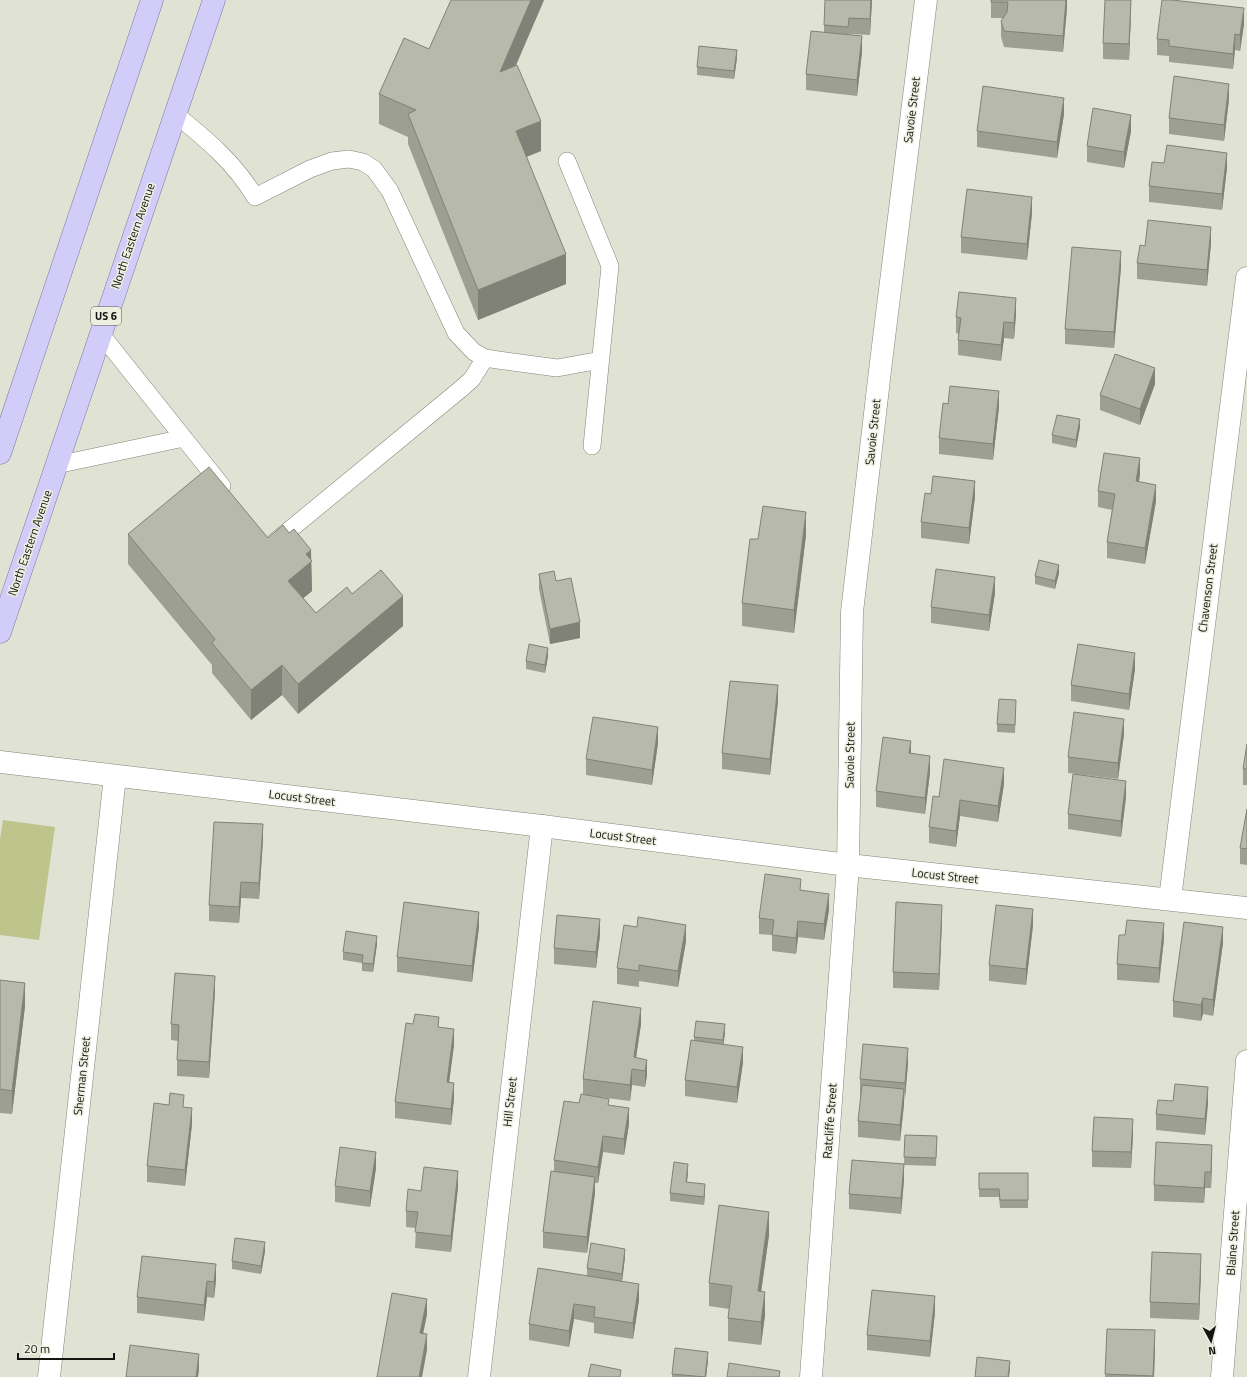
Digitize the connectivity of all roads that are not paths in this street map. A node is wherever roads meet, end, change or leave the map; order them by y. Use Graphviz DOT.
graph roads {
  1 [pos="152,0"];
  2 [pos="214,0"];
  3 [pos="926,0"];
  4 [pos="174,114"];
  5 [pos="567,162"];
  6 [pos="1247,278"];
  7 [pos="100,333"];
  8 [pos="485,358"];
  9 [pos="601,360"];
  10 [pos="184,438"];
  11 [pos="592,446"];
  12 [pos="0,453"];
  13 [pos="56,465"];
  14 [pos="231,498"];
  15 [pos="260,534"];
  16 [pos="0,632"];
  17 [pos="0,762"];
  18 [pos="115,776"];
  19 [pos="542,826"];
  20 [pos="848,866"];
  21 [pos="1170,899"];
  22 [pos="1247,908"];
  23 [pos="1247,1061"];
  24 [pos="49,1377"];
  25 [pos="479,1377"];
  26 [pos="811,1377"];
  27 [pos="1222,1377"];
  1 -- 12 [label="main road"];
  2 -- 4 [label="main road, North Eastern Avenue / US 6"];
  3 -- 20 [label="street, Savoie Street"];
  4 -- 7 [label="main road, North Eastern Avenue / US 6"];
  4 -- 8 [label="lane"];
  5 -- 9 [label="lane"];
  6 -- 21 [label="street, Chavenson Street"];
  7 -- 10 [label="lane"];
  7 -- 13 [label="main road, North Eastern Avenue / US 6"];
  8 -- 9 [label="lane"];
  8 -- 15 [label="lane"];
  9 -- 11 [label="lane"];
  10 -- 13 [label="lane"];
  10 -- 14 [label="lane"];
  13 -- 16 [label="main road, North Eastern Avenue / US 6"];
  17 -- 18 [label="street, Locust Street"];
  18 -- 19 [label="street, Locust Street"];
  18 -- 24 [label="street, Sherman Street"];
  19 -- 20 [label="street, Locust Street"];
  19 -- 25 [label="street, Hill Street"];
  20 -- 21 [label="street, Locust Street"];
  20 -- 26 [label="street, Ratcliffe Street"];
  21 -- 22 [label="street, Locust Street"];
  23 -- 27 [label="street, Blaine Street"];
}
